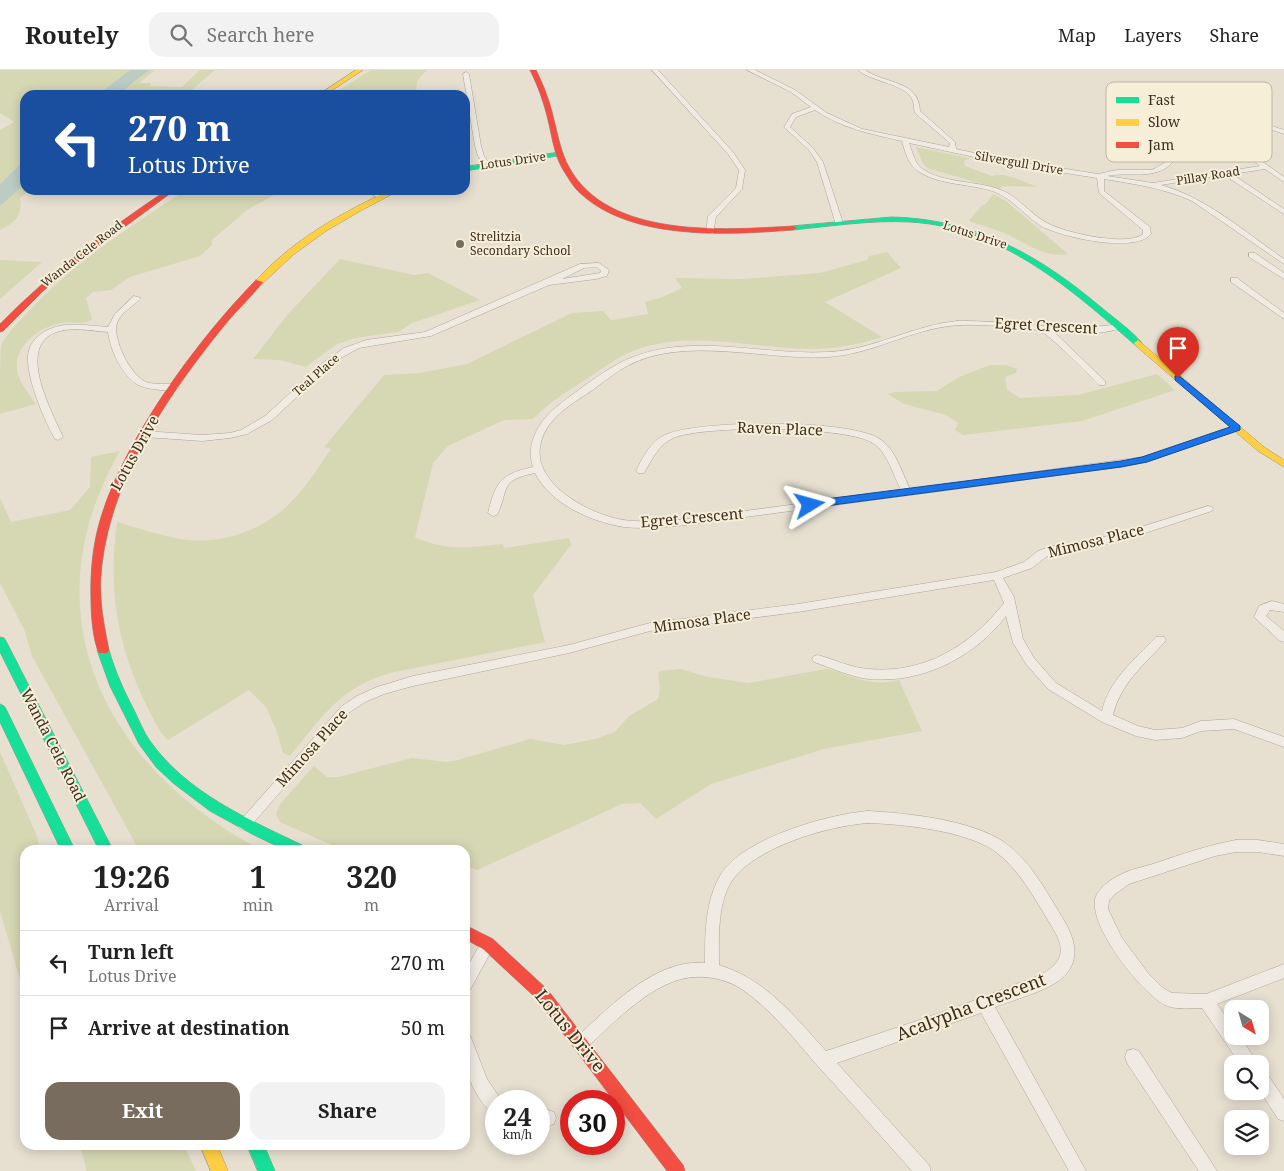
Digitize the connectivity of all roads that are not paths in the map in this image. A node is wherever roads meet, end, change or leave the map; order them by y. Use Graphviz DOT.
graph roads {
  1 [pos="347,70"];
  2 [pos="360,70"];
  3 [pos="533,70"];
  4 [pos="655,70"];
  5 [pos="750,70"];
  6 [pos="861,70"];
  7 [pos="466,74"];
  8 [pos="316,90"];
  9 [pos="329,90"];
  10 [pos="469,90"];
  11 [pos="470,98"];
  12 [pos="815,108"];
  13 [pos="1272,128"];
  14 [pos="1284,132"];
  15 [pos="905,141"];
  16 [pos="952,151"];
  17 [pos="561,154"];
  18 [pos="1169,162"];
  19 [pos="1258,162"];
  20 [pos="487,165"];
  21 [pos="1265,167"];
  22 [pos="470,168"];
  23 [pos="1225,174"];
  24 [pos="1100,176"];
  25 [pos="1284,180"];
  26 [pos="1152,185"];
  27 [pos="153,195"];
  28 [pos="164,195"];
  29 [pos="382,195"];
  30 [pos="379,196"];
  31 [pos="1284,212"];
  32 [pos="839,224"];
  33 [pos="710,232"];
  34 [pos="1252,255"];
  35 [pos="1284,262"];
  36 [pos="1284,276"];
  37 [pos="1234,280"];
  38 [pos="547,283"];
  39 [pos="138,298"];
  40 [pos="0,313"];
  41 [pos="1284,317"];
  42 [pos="1119,326"];
  43 [pos="1043,327"];
  44 [pos="0,329"];
  45 [pos="111,330"];
  46 [pos="1102,383"];
  47 [pos="174,387"];
  48 [pos="1236,428"];
  49 [pos="145,434"];
  50 [pos="58,437"];
  51 [pos="1284,464"];
  52 [pos="538,469"];
  53 [pos="641,470"];
  54 [pos="907,492"];
  55 [pos="1208,509"];
  56 [pos="493,513"];
  57 [pos="997,576"];
  58 [pos="1010,604"];
  59 [pos="1284,608"];
  60 [pos="1284,638"];
  61 [pos="0,640"];
  62 [pos="1160,640"];
  63 [pos="818,659"];
  64 [pos="0,709"];
  65 [pos="1106,719"];
  66 [pos="1284,742"];
  67 [pos="244,824"];
  68 [pos="66,845"];
  69 [pos="103,845"];
  70 [pos="288,845"];
  71 [pos="1284,850"];
  72 [pos="470,935"];
  73 [pos="488,944"];
  74 [pos="712,971"];
  75 [pos="1284,971"];
  76 [pos="470,975"];
  77 [pos="1206,1001"];
  78 [pos="985,1004"];
  79 [pos="581,1043"];
  80 [pos="470,1053"];
  81 [pos="1244,1055"];
  82 [pos="1133,1057"];
  83 [pos="824,1060"];
  84 [pos="485,1091"];
  85 [pos="1269,1091"];
  86 [pos="1284,1112"];
  87 [pos="210,1150"];
  88 [pos="257,1150"];
  89 [pos="220,1171"];
  90 [pos="267,1171"];
  91 [pos="676,1171"];
  92 [pos="922,1171"];
  93 [pos="1078,1171"];
  94 [pos="1209,1171"];
  1 -- 8 [label="street"];
  2 -- 9 [label="street"];
  3 -- 17 [label="street, Lotus Drive"];
  4 -- 33 [label="street"];
  5 -- 12 [label="street, Silvergull Drive"];
  6 -- 16 [label="street"];
  7 -- 10 [label="street"];
  11 -- 20 [label="street"];
  12 -- 15 [label="street, Silvergull Drive"];
  12 -- 32 [label="street"];
  13 -- 14 [label="street"];
  15 -- 16 [label="street, Silvergull Drive"];
  15 -- 24 [label="street"];
  16 -- 24 [label="street, Silvergull Drive"];
  17 -- 20 [label="street, Lotus Drive"];
  17 -- 33 [label="street, Lotus Drive"];
  18 -- 24 [label="street"];
  19 -- 21 [label="street"];
  20 -- 22 [label="street, Lotus Drive"];
  21 -- 23 [label="street, Pillay Road"];
  21 -- 25 [label="street"];
  23 -- 26 [label="street, Pillay Road"];
  23 -- 31 [label="street"];
  24 -- 26 [label="street, Silvergull Drive"];
  26 -- 35 [label="street, Silvergull Drive"];
  27 -- 40 [label="street, Wanda Cele Road"];
  28 -- 44 [label="street, Wanda Cele Road"];
  29 -- 30 [label="street, Lotus Drive"];
  30 -- 47 [label="street, Lotus Drive"];
  32 -- 33 [label="street, Lotus Drive"];
  32 -- 42 [label="street, Lotus Drive"];
  34 -- 36 [label="street"];
  37 -- 41 [label="street"];
  38 -- 38 [label="street, Teal Place"];
  38 -- 49 [label="street, Teal Place"];
  39 -- 45 [label="street"];
  42 -- 43 [label="street, Egret Crescent"];
  42 -- 48 [label="street, Lotus Drive"];
  43 -- 46 [label="street"];
  43 -- 52 [label="street, Egret Crescent"];
  45 -- 47 [label="street"];
  45 -- 50 [label="street"];
  47 -- 49 [label="street, Lotus Drive"];
  48 -- 51 [label="street, Lotus Drive"];
  48 -- 54 [label="street, Egret Crescent"];
  49 -- 67 [label="street, Lotus Drive"];
  52 -- 54 [label="street, Egret Crescent"];
  52 -- 56 [label="street"];
  53 -- 54 [label="street, Raven Place"];
  55 -- 57 [label="street, Mimosa Place"];
  57 -- 58 [label="street"];
  57 -- 67 [label="street, Mimosa Place"];
  58 -- 63 [label="street"];
  58 -- 65 [label="street"];
  59 -- 60 [label="street"];
  61 -- 69 [label="street, Wanda Cele Road"];
  62 -- 65 [label="street"];
  64 -- 68 [label="street, Wanda Cele Road"];
  65 -- 66 [label="street"];
  67 -- 70 [label="street, Lotus Drive"];
  71 -- 77 [label="street"];
  72 -- 73 [label="street, Lotus Drive"];
  73 -- 76 [label="street"];
  73 -- 79 [label="street, Lotus Drive"];
  74 -- 78 [label="street, Acalypha Crescent"];
  74 -- 79 [label="street"];
  74 -- 83 [label="street"];
  75 -- 77 [label="street"];
  77 -- 81 [label="street"];
  78 -- 83 [label="street, Acalypha Crescent"];
  78 -- 93 [label="street"];
  79 -- 91 [label="street, Lotus Drive"];
  80 -- 84 [label="street"];
  82 -- 94 [label="street"];
  83 -- 92 [label="street"];
  85 -- 86 [label="street"];
  87 -- 89 [label="street"];
  88 -- 90 [label="street"];
}
